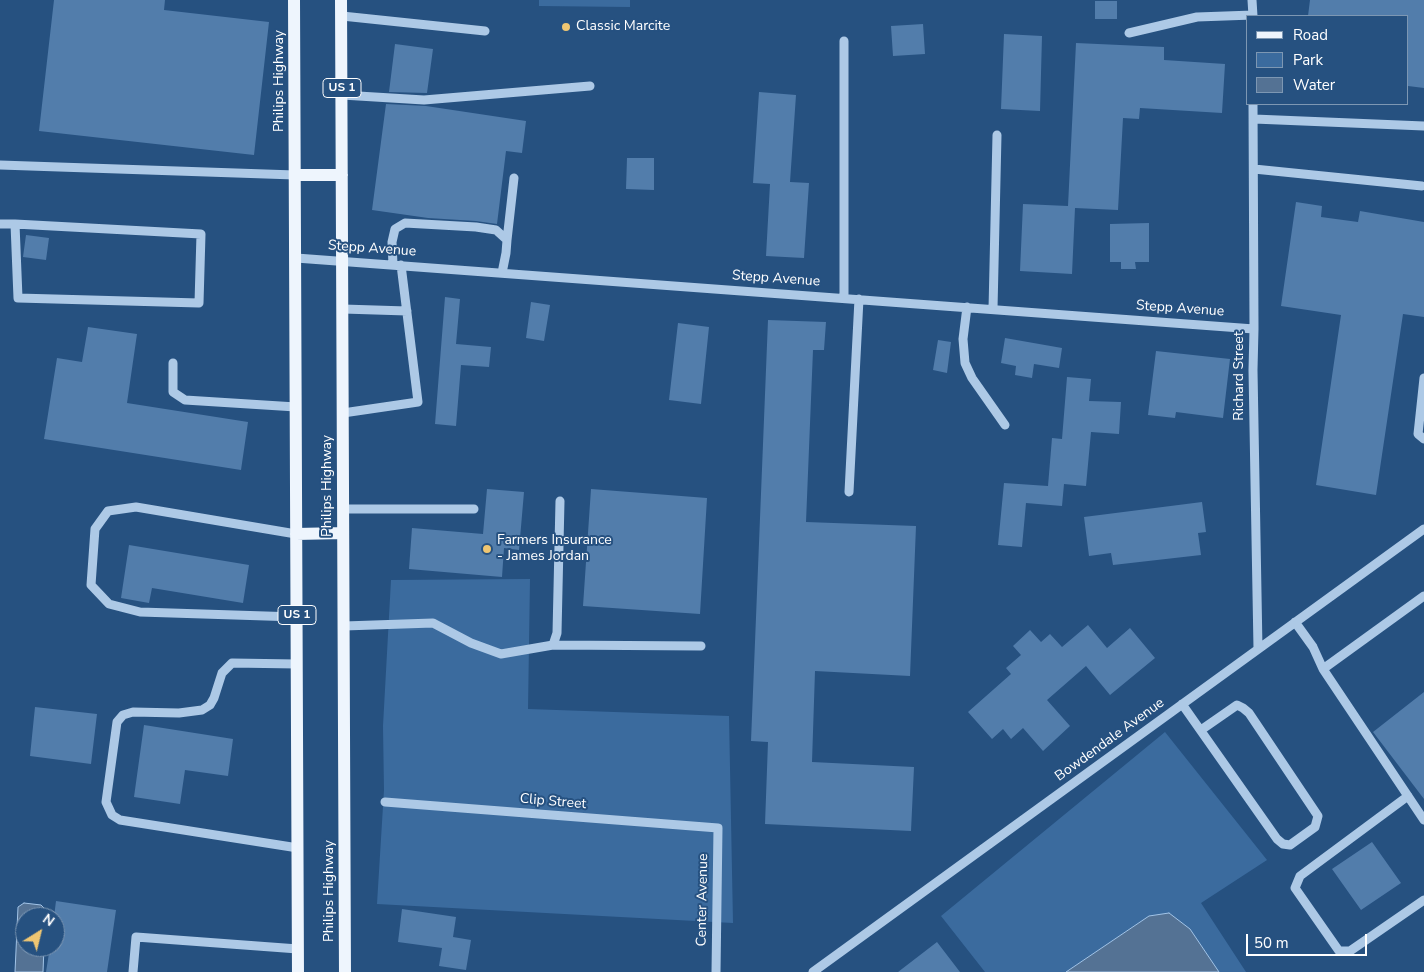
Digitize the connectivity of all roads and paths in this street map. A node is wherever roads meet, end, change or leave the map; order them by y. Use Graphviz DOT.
graph roads {
  1 [pos="294,0"];
  2 [pos="341,0"];
  3 [pos="1252,0"];
  4 [pos="1252,15"];
  5 [pos="342,16"];
  6 [pos="1246,16"];
  7 [pos="485,31"];
  8 [pos="1130,33"];
  9 [pos="844,41"];
  10 [pos="590,86"];
  11 [pos="342,95"];
  12 [pos="1254,105"];
  13 [pos="1254,119"];
  14 [pos="1424,126"];
  15 [pos="997,136"];
  16 [pos="0,165"];
  17 [pos="1254,169"];
  18 [pos="295,175"];
  19 [pos="342,175"];
  20 [pos="514,178"];
  21 [pos="1422,186"];
  22 [pos="0,224"];
  23 [pos="15,224"];
  24 [pos="507,240"];
  25 [pos="296,258"];
  26 [pos="342,261"];
  27 [pos="398,265"];
  28 [pos="502,272"];
  29 [pos="844,298"];
  30 [pos="859,299"];
  31 [pos="967,308"];
  32 [pos="343,309"];
  33 [pos="993,309"];
  34 [pos="407,310"];
  35 [pos="1254,329"];
  36 [pos="173,363"];
  37 [pos="1424,378"];
  38 [pos="296,407"];
  39 [pos="343,413"];
  40 [pos="1005,425"];
  41 [pos="1424,439"];
  42 [pos="849,492"];
  43 [pos="560,501"];
  44 [pos="343,509"];
  45 [pos="474,509"];
  46 [pos="1424,529"];
  47 [pos="344,533"];
  48 [pos="296,534"];
  49 [pos="1424,596"];
  50 [pos="296,617"];
  51 [pos="1296,622"];
  52 [pos="344,626"];
  53 [pos="553,644"];
  54 [pos="701,646"];
  55 [pos="1258,649"];
  56 [pos="297,664"];
  57 [pos="1322,669"];
  58 [pos="1182,704"];
  59 [pos="1201,730"];
  60 [pos="1408,796"];
  61 [pos="385,802"];
  62 [pos="1424,820"];
  63 [pos="718,828"];
  64 [pos="298,848"];
  65 [pos="1424,900"];
  66 [pos="298,949"];
  67 [pos="814,971"];
  68 [pos="133,972"];
  69 [pos="298,972"];
  70 [pos="345,972"];
  71 [pos="716,972"];
  1 -- 18 [label="main road, Philips Highway / US 1"];
  2 -- 5 [label="main road, Philips Highway / US 1"];
  3 -- 4 [label="street"];
  5 -- 7 [label="street"];
  5 -- 11 [label="main road, Philips Highway / US 1"];
  6 -- 8 [label="street"];
  9 -- 29 [label="street"];
  10 -- 11 [label="street"];
  11 -- 19 [label="main road, Philips Highway / US 1"];
  12 -- 13 [label="street, Richard Street"];
  13 -- 14 [label="street"];
  13 -- 17 [label="street, Richard Street"];
  15 -- 33 [label="street"];
  16 -- 18 [label="street"];
  17 -- 21 [label="street"];
  17 -- 35 [label="street, Richard Street"];
  18 -- 19 [label="main road"];
  18 -- 25 [label="main road, Philips Highway / US 1"];
  19 -- 26 [label="main road, Philips Highway / US 1"];
  20 -- 24 [label="street"];
  22 -- 23 [label="street"];
  23 -- 23 [label="street"];
  24 -- 27 [label="street"];
  24 -- 28 [label="street"];
  25 -- 26 [label="street, Stepp Avenue"];
  25 -- 38 [label="main road, Philips Highway / US 1"];
  26 -- 27 [label="street, Stepp Avenue"];
  26 -- 32 [label="main road, Philips Highway / US 1"];
  27 -- 28 [label="street, Stepp Avenue"];
  27 -- 34 [label="street"];
  28 -- 29 [label="street, Stepp Avenue"];
  29 -- 30 [label="street, Stepp Avenue"];
  30 -- 31 [label="street, Stepp Avenue"];
  30 -- 42 [label="street"];
  31 -- 33 [label="street, Stepp Avenue"];
  31 -- 40 [label="street"];
  32 -- 34 [label="street"];
  32 -- 39 [label="main road, Philips Highway / US 1"];
  33 -- 35 [label="street, Stepp Avenue"];
  34 -- 39 [label="street"];
  35 -- 55 [label="street, Richard Street"];
  36 -- 38 [label="street"];
  37 -- 41 [label="street"];
  38 -- 48 [label="main road, Philips Highway / US 1"];
  39 -- 44 [label="main road, Philips Highway / US 1"];
  43 -- 53 [label="street"];
  44 -- 45 [label="street"];
  44 -- 47 [label="main road, Philips Highway / US 1"];
  46 -- 51 [label="street, Bowdendale Avenue"];
  47 -- 48 [label="main road"];
  47 -- 52 [label="main road, Philips Highway / US 1"];
  48 -- 50 [label="main road, Philips Highway / US 1"];
  48 -- 50 [label="street"];
  49 -- 57 [label="street"];
  50 -- 56 [label="main road, Philips Highway / US 1"];
  51 -- 55 [label="street, Bowdendale Avenue"];
  51 -- 57 [label="street"];
  52 -- 53 [label="street"];
  52 -- 70 [label="main road, Philips Highway / US 1"];
  53 -- 54 [label="street"];
  55 -- 58 [label="street, Bowdendale Avenue"];
  56 -- 64 [label="main road, Philips Highway / US 1"];
  56 -- 64 [label="street"];
  57 -- 60 [label="street"];
  58 -- 59 [label="street"];
  58 -- 67 [label="street, Bowdendale Avenue"];
  59 -- 59 [label="street"];
  60 -- 62 [label="street"];
  60 -- 65 [label="street"];
  61 -- 63 [label="street, Clip Street"];
  63 -- 71 [label="street, Center Avenue"];
  64 -- 66 [label="main road, Philips Highway / US 1"];
  66 -- 68 [label="street"];
  66 -- 69 [label="main road, Philips Highway / US 1"];
}
